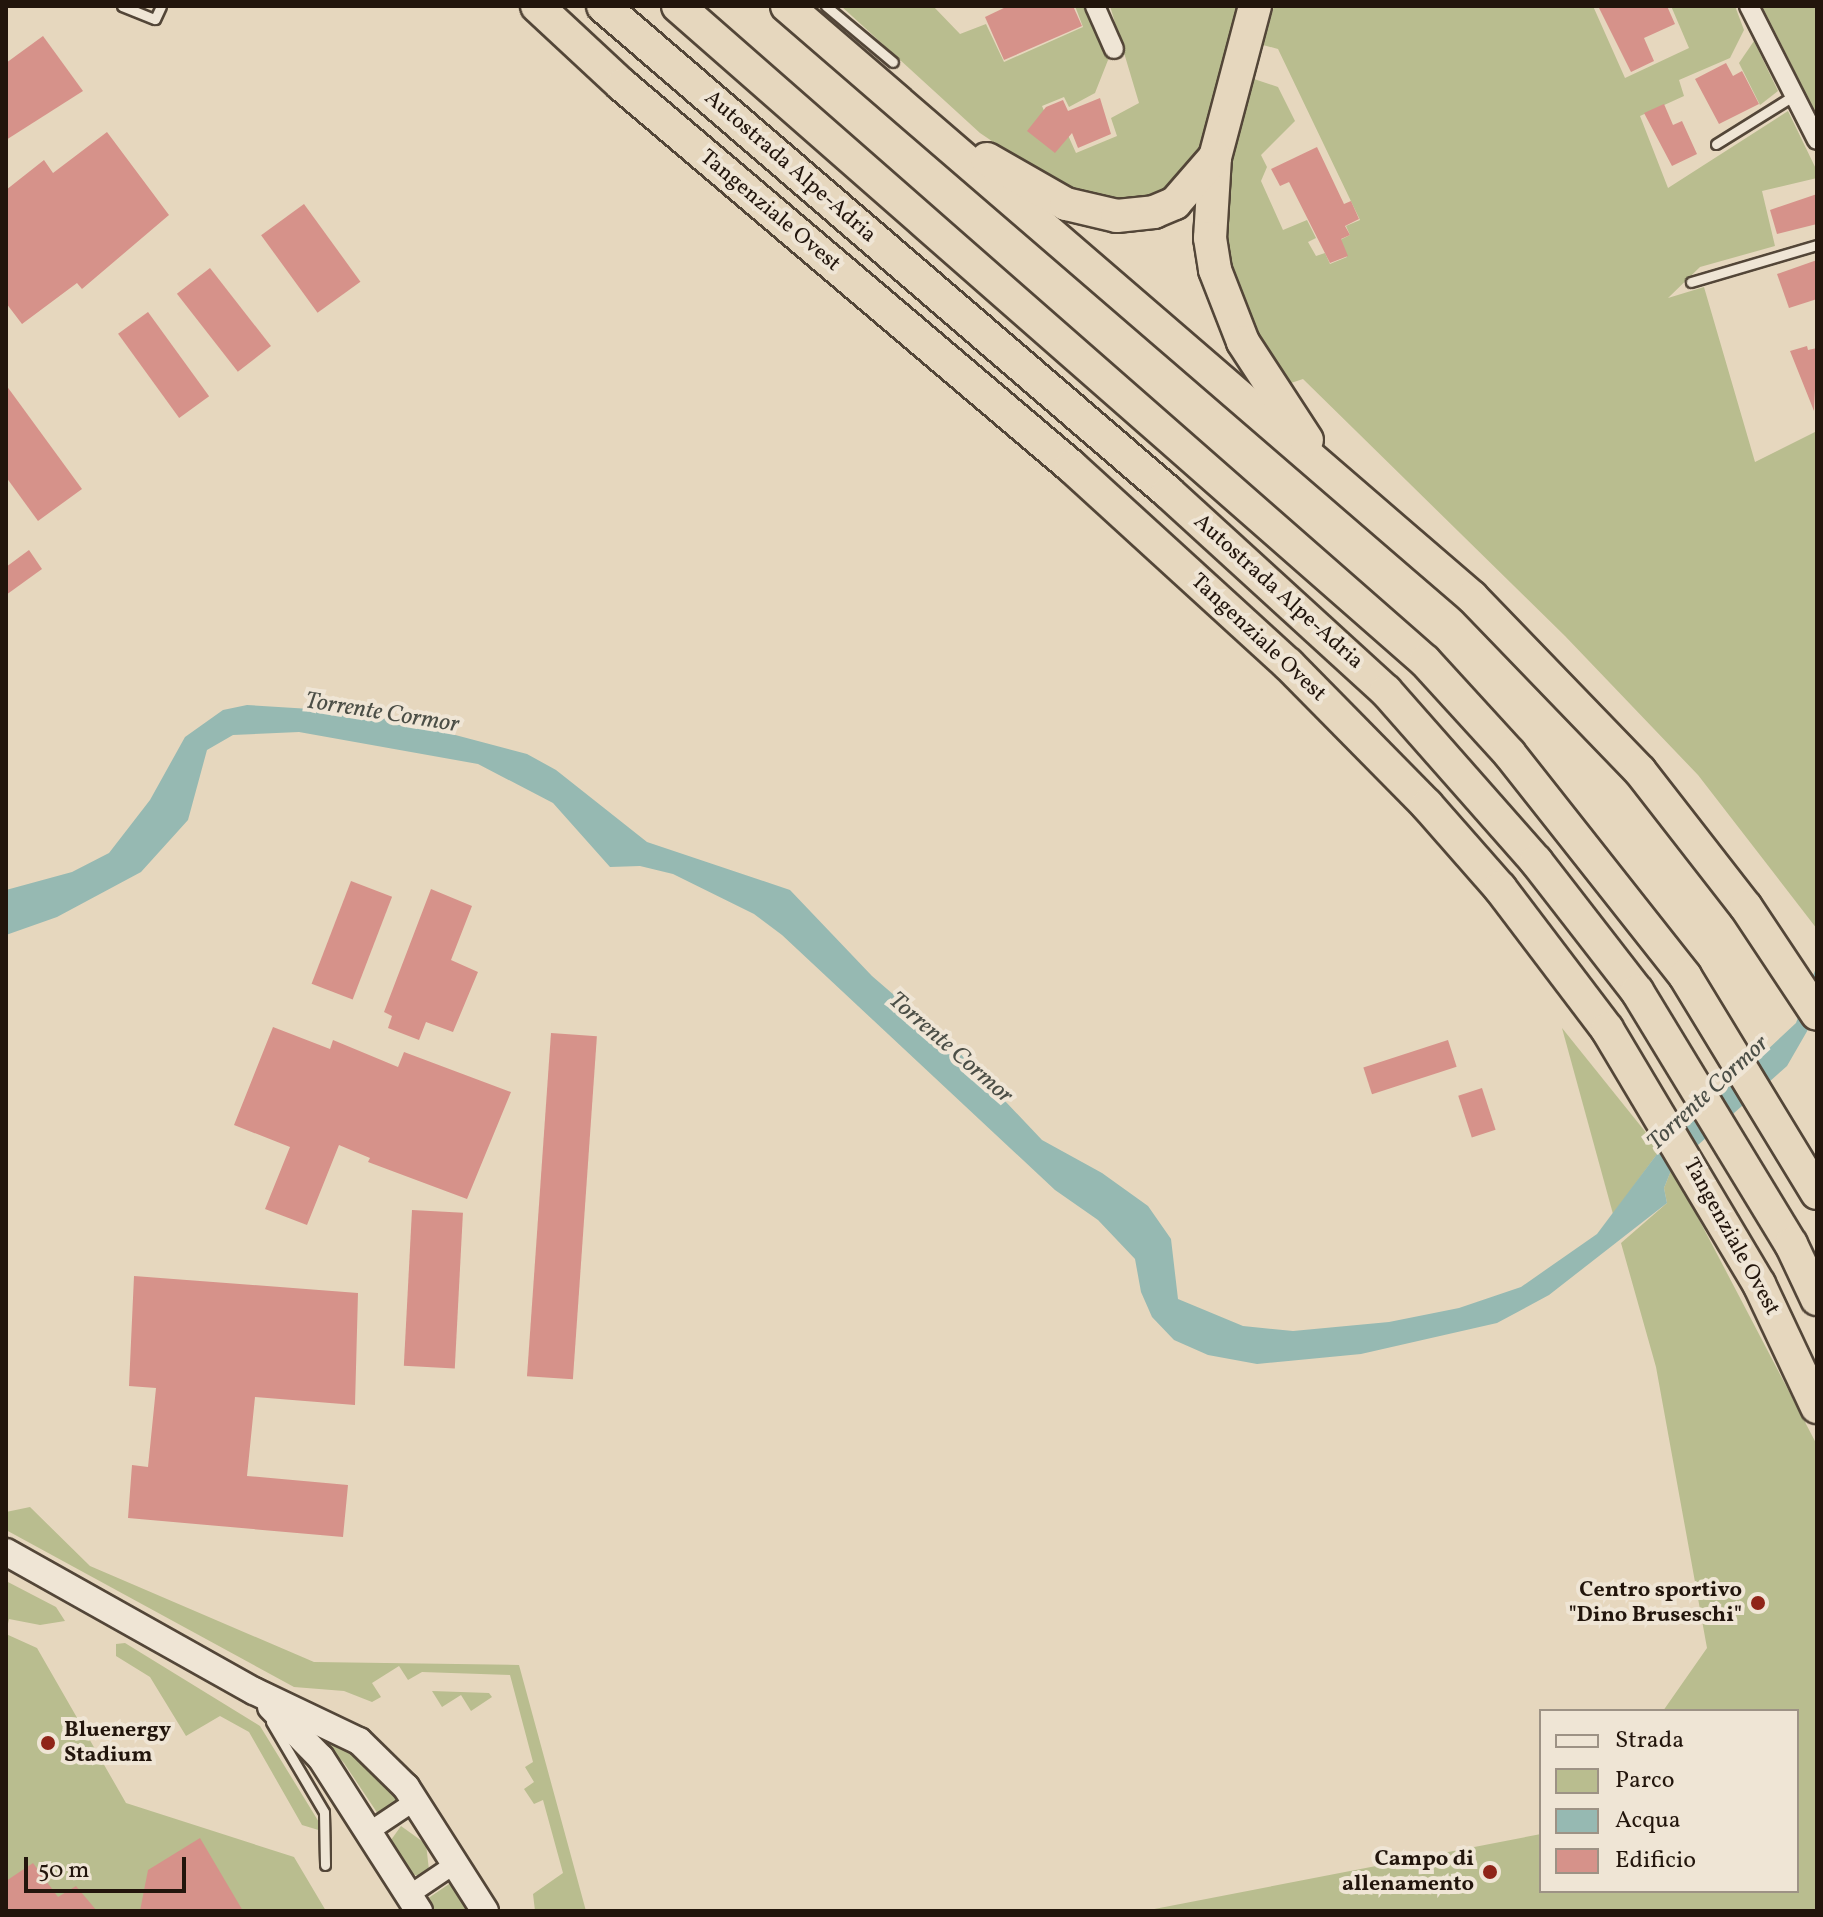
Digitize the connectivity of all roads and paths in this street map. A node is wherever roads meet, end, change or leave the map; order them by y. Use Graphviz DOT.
graph roads {
  1 [pos="122,6"];
  2 [pos="161,6"];
  3 [pos="537,6"];
  4 [pos="603,6"];
  5 [pos="678,6"];
  6 [pos="787,6"];
  7 [pos="826,6"];
  8 [pos="1095,6"];
  9 [pos="1255,6"];
  10 [pos="1749,6"];
  11 [pos="1114,49"];
  12 [pos="893,62"];
  13 [pos="1793,96"];
  14 [pos="938,134"];
  15 [pos="1817,140"];
  16 [pos="1716,144"];
  17 [pos="1215,157"];
  18 [pos="1817,245"];
  19 [pos="1691,282"];
  20 [pos="1330,477"];
  21 [pos="1817,1014"];
  22 [pos="1817,1193"];
  23 [pos="1817,1299"];
  24 [pos="1817,1407"];
  25 [pos="8,1555"];
  26 [pos="254,1691"];
  27 [pos="415,1801"];
  28 [pos="370,1831"];
  29 [pos="455,1864"];
  30 [pos="325,1865"];
  31 [pos="414,1903"];
  32 [pos="485,1911"];
  1 -- 2 [label="lane"];
  3 -- 24 [label="highway, Tangenziale Ovest"];
  4 -- 23 [label="highway, Autostrada Alpe-Adria"];
  5 -- 22 [label="highway"];
  6 -- 14 [label="highway"];
  7 -- 12 [label="lane"];
  8 -- 11 [label="street"];
  9 -- 17 [label="highway"];
  10 -- 13 [label="street"];
  13 -- 15 [label="street"];
  13 -- 16 [label="lane"];
  14 -- 17 [label="highway"];
  14 -- 20 [label="highway"];
  17 -- 20 [label="highway"];
  18 -- 19 [label="lane"];
  20 -- 21 [label="highway"];
  25 -- 26 [label="street"];
  26 -- 27 [label="street"];
  26 -- 28 [label="street"];
  26 -- 30 [label="lane"];
  27 -- 28 [label="street"];
  27 -- 29 [label="street"];
  28 -- 31 [label="street"];
  29 -- 31 [label="street"];
  29 -- 32 [label="street"];
}
